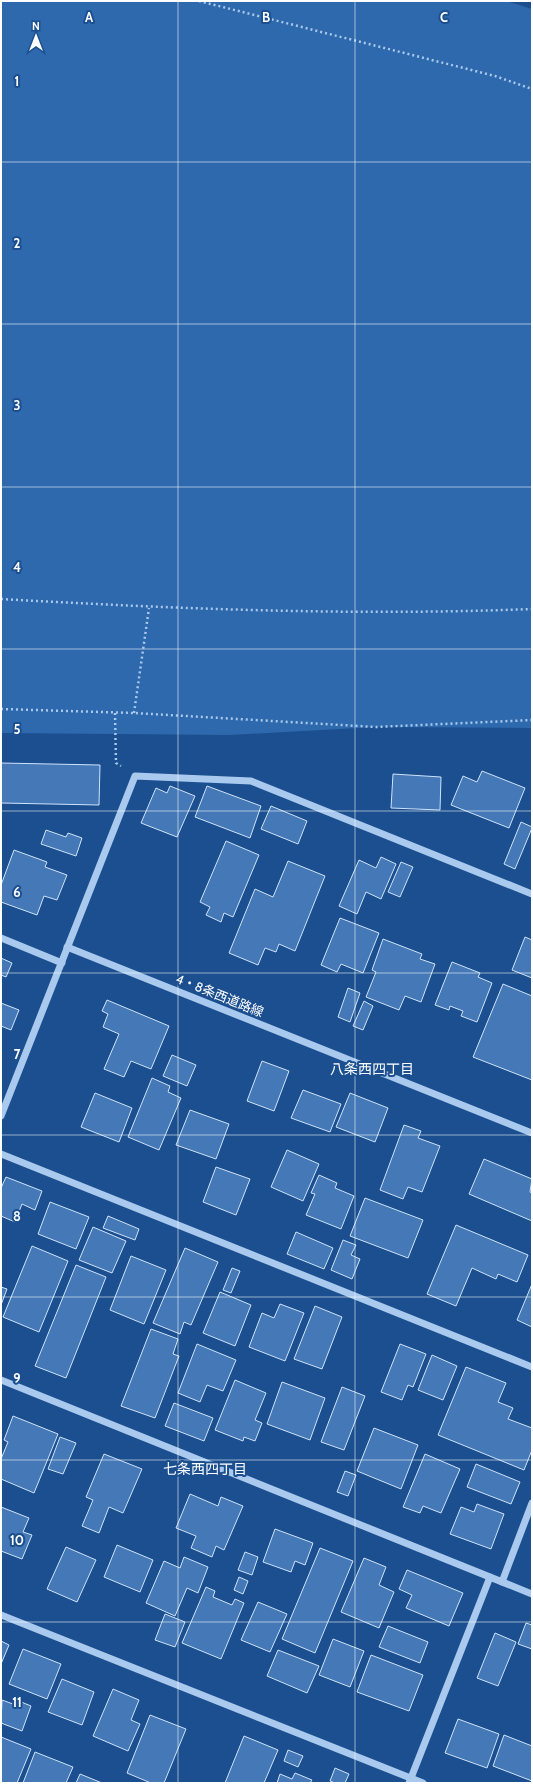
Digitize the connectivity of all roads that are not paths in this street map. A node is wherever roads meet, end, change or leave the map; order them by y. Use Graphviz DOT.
graph roads {
  1 [pos="532,894"];
  2 [pos="1,938"];
  3 [pos="67,947"];
  4 [pos="62,962"];
  5 [pos="1,1116"];
  6 [pos="532,1133"];
  7 [pos="1,1154"];
  8 [pos="532,1367"];
  9 [pos="1,1380"];
  10 [pos="532,1503"];
  11 [pos="490,1577"];
  12 [pos="502,1582"];
  13 [pos="532,1594"];
  14 [pos="1,1615"];
  15 [pos="410,1781"];
  16 [pos="423,1783"];
  1 -- 3 [label="street"];
  2 -- 4 [label="street"];
  3 -- 4 [label="street"];
  3 -- 6 [label="street, 4・8条西道路線"];
  4 -- 5 [label="street"];
  7 -- 8 [label="street"];
  9 -- 11 [label="street"];
  10 -- 12 [label="street"];
  11 -- 12 [label="street"];
  11 -- 15 [label="street"];
  12 -- 13 [label="street"];
  14 -- 15 [label="street"];
  15 -- 16 [label="street"];
}
